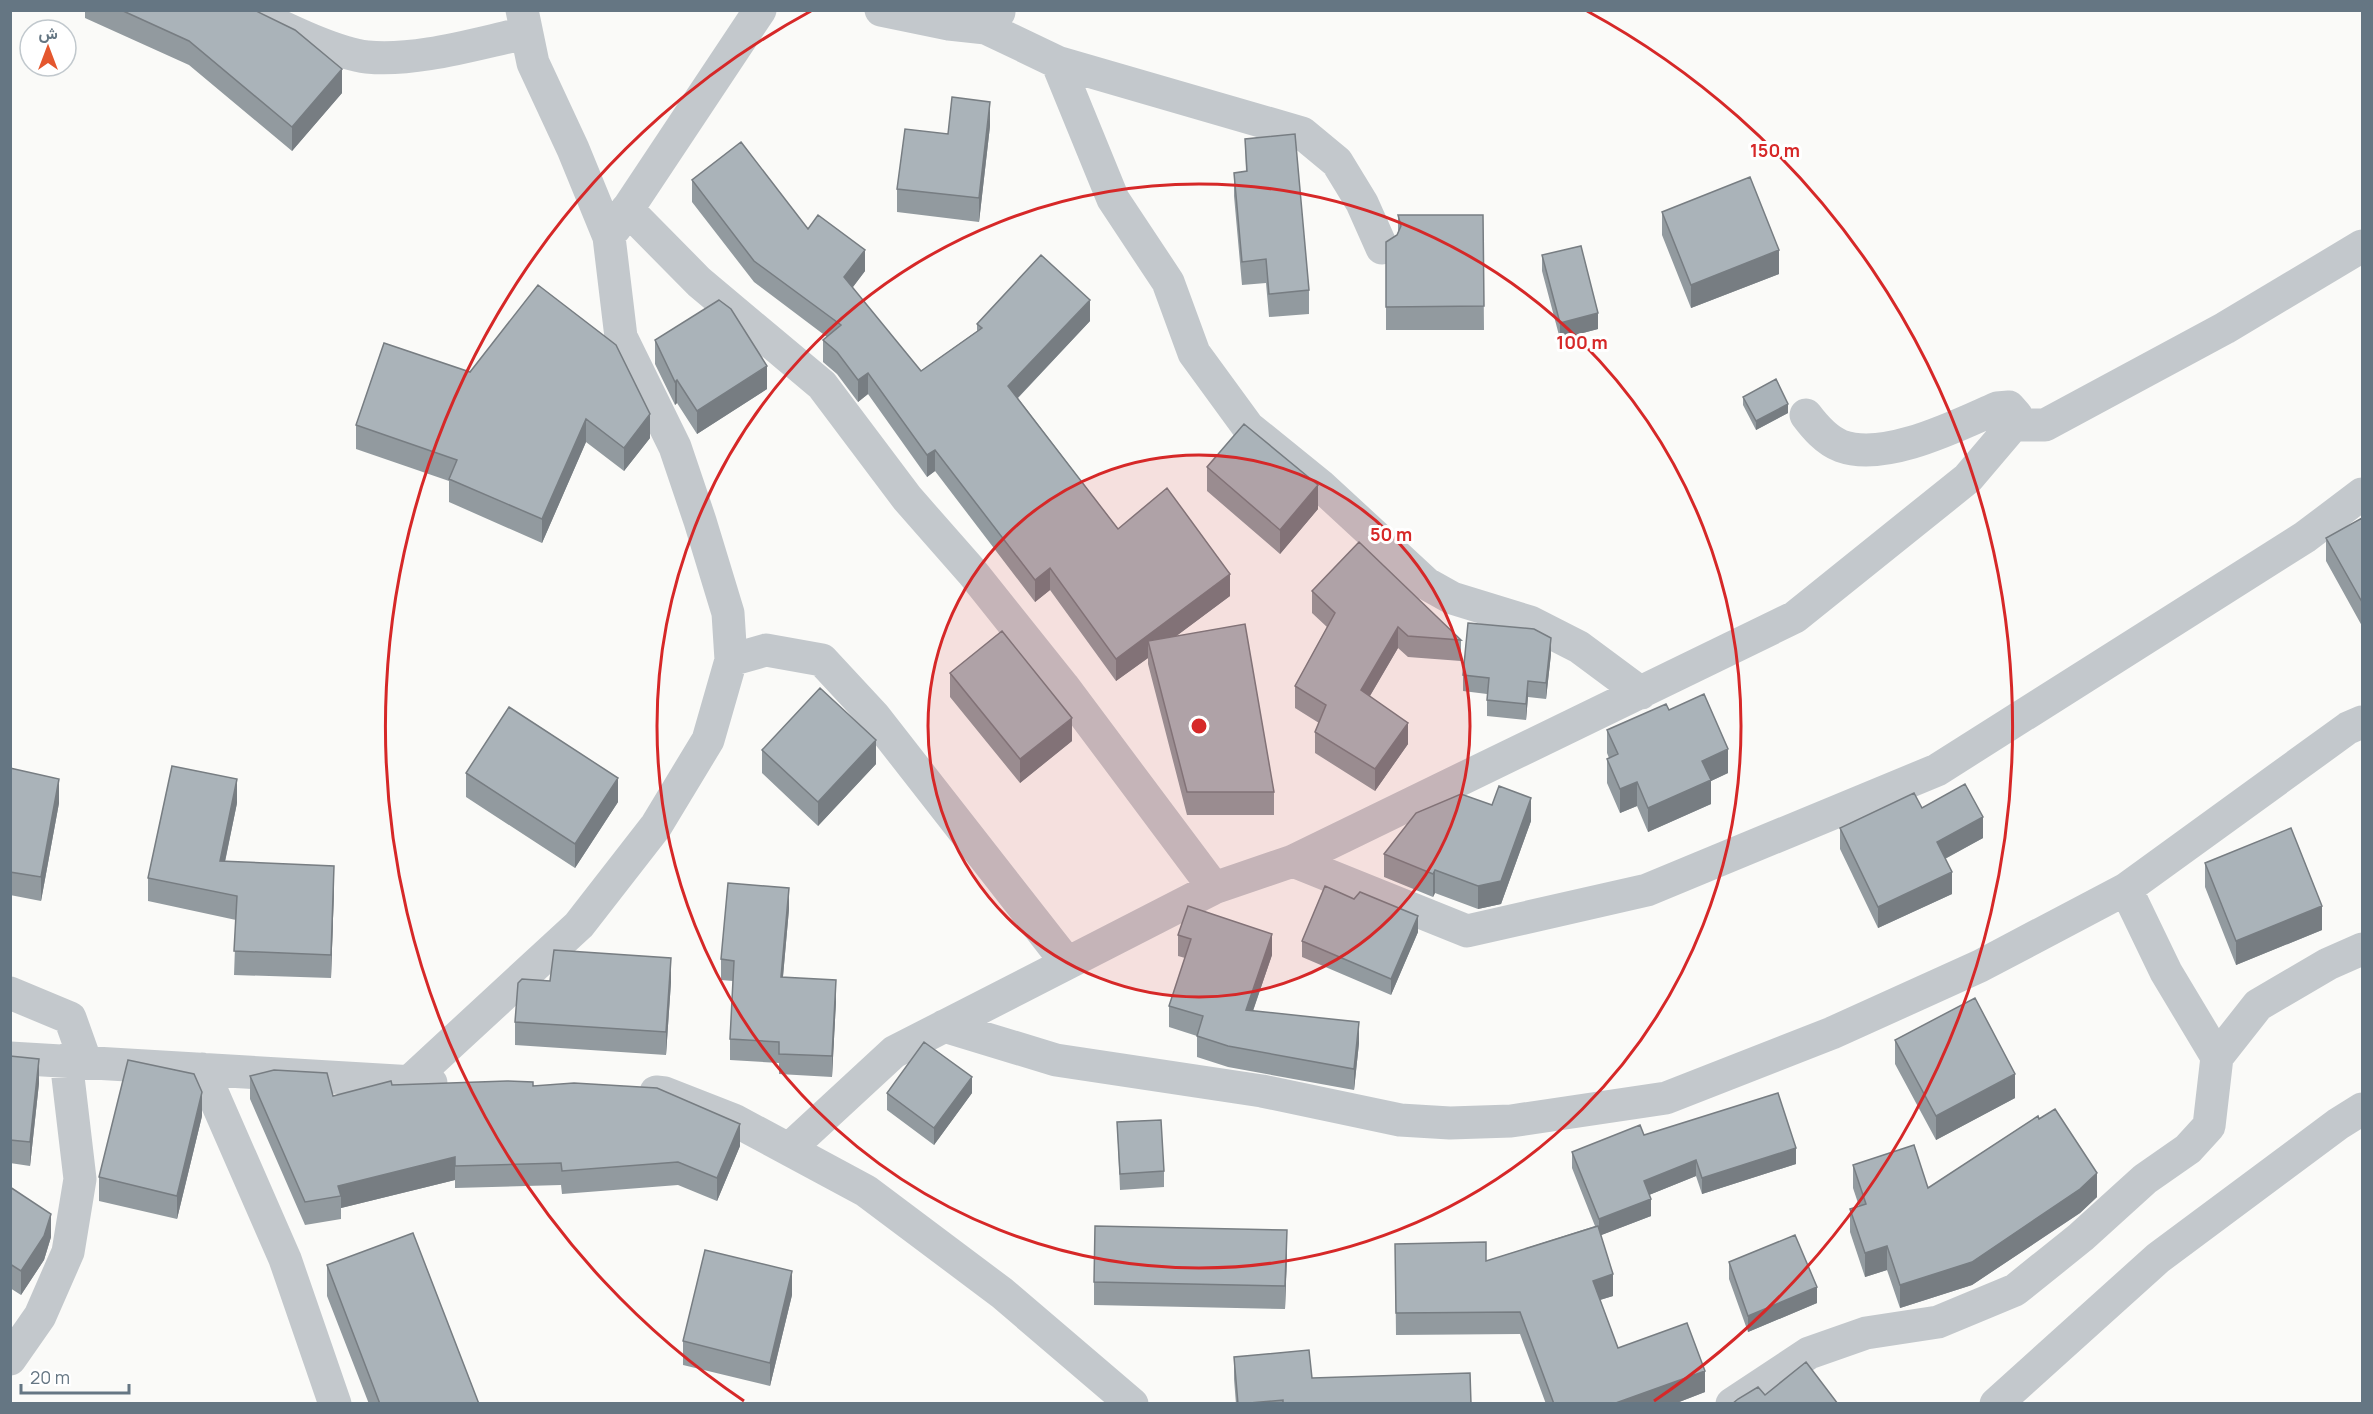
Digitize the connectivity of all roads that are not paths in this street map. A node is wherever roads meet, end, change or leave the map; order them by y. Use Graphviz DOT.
graph roads {
  1 [pos="246,10"];
  2 [pos="760,10"];
  3 [pos="881,10"];
  4 [pos="993,19"];
  5 [pos="524,22"];
  6 [pos="1057,62"];
  7 [pos="627,209"];
  8 [pos="609,237"];
  9 [pos="2362,246"];
  10 [pos="1382,248"];
  11 [pos="1806,415"];
  12 [pos="2013,425"];
  13 [pos="2362,494"];
  14 [pos="731,660"];
  15 [pos="1641,693"];
  16 [pos="2362,722"];
  17 [pos="1293,861"];
  18 [pos="1214,888"];
  19 [pos="2126,889"];
  20 [pos="2362,949"];
  21 [pos="1067,963"];
  22 [pos="10,993"];
  23 [pos="944,1026"];
  24 [pos="2217,1057"];
  25 [pos="10,1058"];
  26 [pos="75,1060"];
  27 [pos="202,1069"];
  28 [pos="409,1082"];
  29 [pos="464,1084"];
  30 [pos="623,1090"];
  31 [pos="2362,1109"];
  32 [pos="789,1149"];
  33 [pos="10,1359"];
  34 [pos="335,1404"];
  35 [pos="1132,1404"];
  36 [pos="1732,1404"];
  37 [pos="1996,1404"];
  1 -- 5 [label="street"];
  2 -- 7 [label="street"];
  3 -- 4 [label="street"];
  4 -- 6 [label="street"];
  5 -- 8 [label="street"];
  6 -- 10 [label="street"];
  6 -- 15 [label="street"];
  7 -- 8 [label="street"];
  7 -- 18 [label="street"];
  8 -- 14 [label="street"];
  9 -- 12 [label="street"];
  11 -- 12 [label="street"];
  12 -- 15 [label="street"];
  13 -- 17 [label="street"];
  14 -- 21 [label="street"];
  14 -- 28 [label="street"];
  15 -- 17 [label="street"];
  16 -- 19 [label="street"];
  17 -- 18 [label="street"];
  18 -- 21 [label="street"];
  19 -- 23 [label="street"];
  19 -- 24 [label="street"];
  20 -- 24 [label="street"];
  21 -- 23 [label="street"];
  22 -- 26 [label="street"];
  23 -- 32 [label="street"];
  24 -- 36 [label="street"];
  25 -- 26 [label="street"];
  26 -- 27 [label="street"];
  26 -- 33 [label="street"];
  27 -- 28 [label="street"];
  27 -- 34 [label="street"];
  28 -- 29 [label="street"];
  30 -- 32 [label="street"];
  31 -- 37 [label="street"];
  32 -- 35 [label="street"];
}
